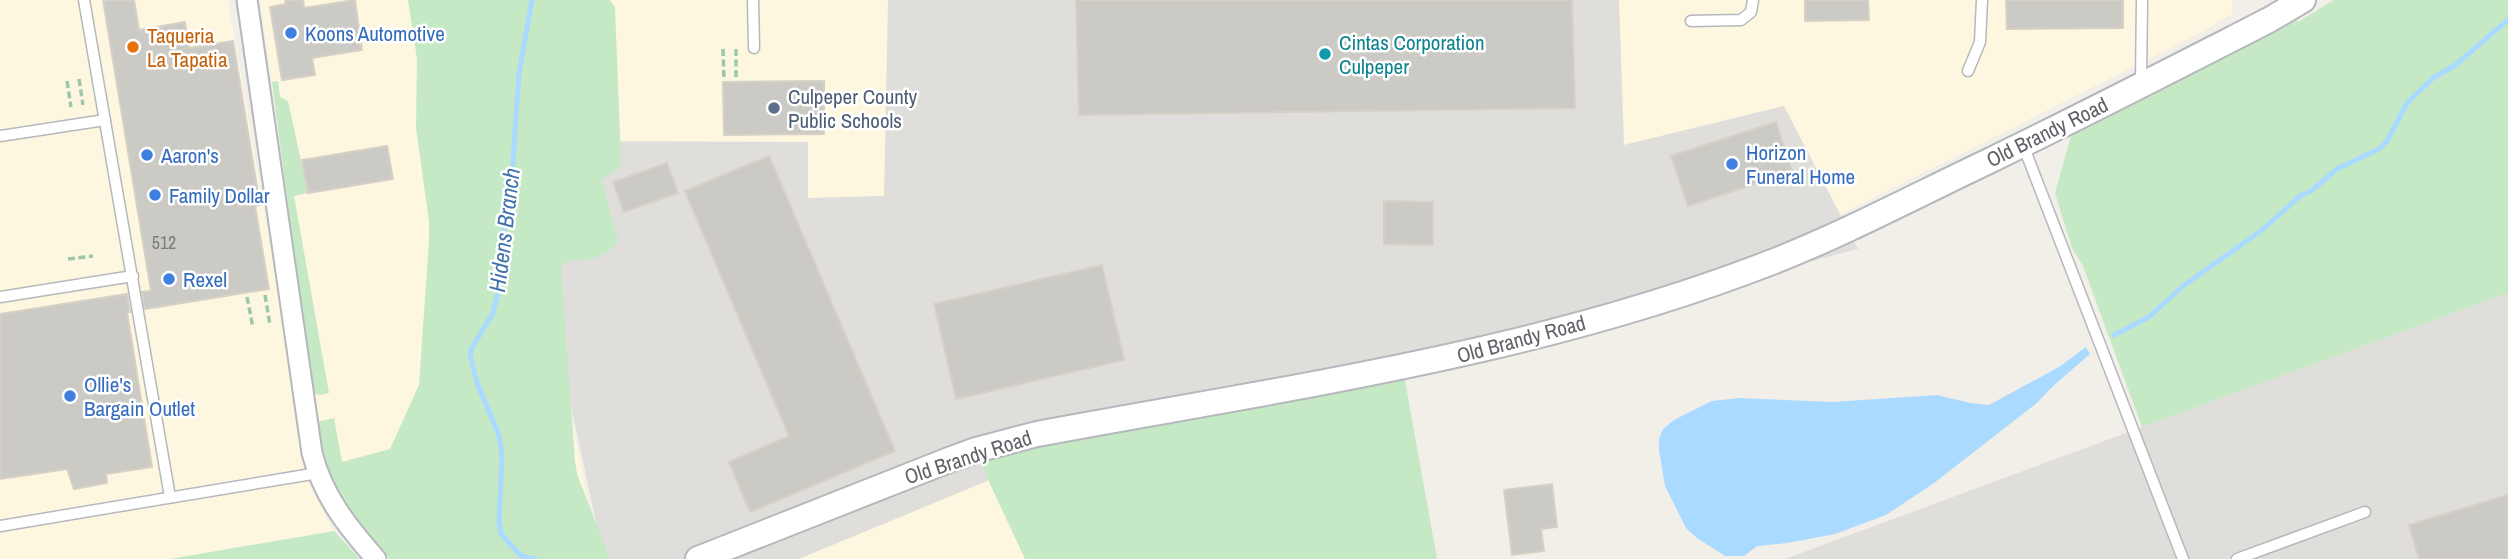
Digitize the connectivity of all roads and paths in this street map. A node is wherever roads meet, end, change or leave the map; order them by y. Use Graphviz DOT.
graph roads {
  1 [pos="84,0"];
  2 [pos="247,0"];
  3 [pos="753,0"];
  4 [pos="1753,0"];
  5 [pos="1982,0"];
  6 [pos="2142,0"];
  7 [pos="2304,0"];
  8 [pos="1691,20"];
  9 [pos="754,48"];
  10 [pos="723,49"];
  11 [pos="736,49"];
  12 [pos="1968,71"];
  13 [pos="79,79"];
  14 [pos="724,79"];
  15 [pos="736,79"];
  16 [pos="67,81"];
  17 [pos="2141,85"];
  18 [pos="83,105"];
  19 [pos="71,107"];
  20 [pos="106,120"];
  21 [pos="0,136"];
  22 [pos="2023,145"];
  23 [pos="93,256"];
  24 [pos="68,259"];
  25 [pos="133,276"];
  26 [pos="265,295"];
  27 [pos="247,297"];
  28 [pos="0,298"];
  29 [pos="270,325"];
  30 [pos="253,328"];
  31 [pos="318,473"];
  32 [pos="170,497"];
  33 [pos="2365,512"];
  34 [pos="0,526"];
  35 [pos="376,559"];
  36 [pos="698,559"];
  37 [pos="2183,559"];
  38 [pos="2237,559"];
  1 -- 20 [label="lane"];
  2 -- 31 [label="street"];
  3 -- 9 [label="lane"];
  4 -- 8 [label="lane"];
  5 -- 12 [label="lane"];
  6 -- 17 [label="lane"];
  7 -- 17 [label="street, Old Brandy Road"];
  10 -- 14 [label="path"];
  11 -- 15 [label="path"];
  13 -- 18 [label="path"];
  16 -- 19 [label="path"];
  17 -- 22 [label="street, Old Brandy Road"];
  20 -- 21 [label="lane"];
  20 -- 25 [label="lane"];
  22 -- 36 [label="street, Old Brandy Road"];
  22 -- 37 [label="lane"];
  23 -- 24 [label="path"];
  25 -- 28 [label="lane"];
  25 -- 32 [label="lane"];
  26 -- 29 [label="path"];
  27 -- 30 [label="path"];
  31 -- 32 [label="lane"];
  31 -- 35 [label="street"];
  32 -- 34 [label="lane"];
  33 -- 38 [label="lane"];
}
